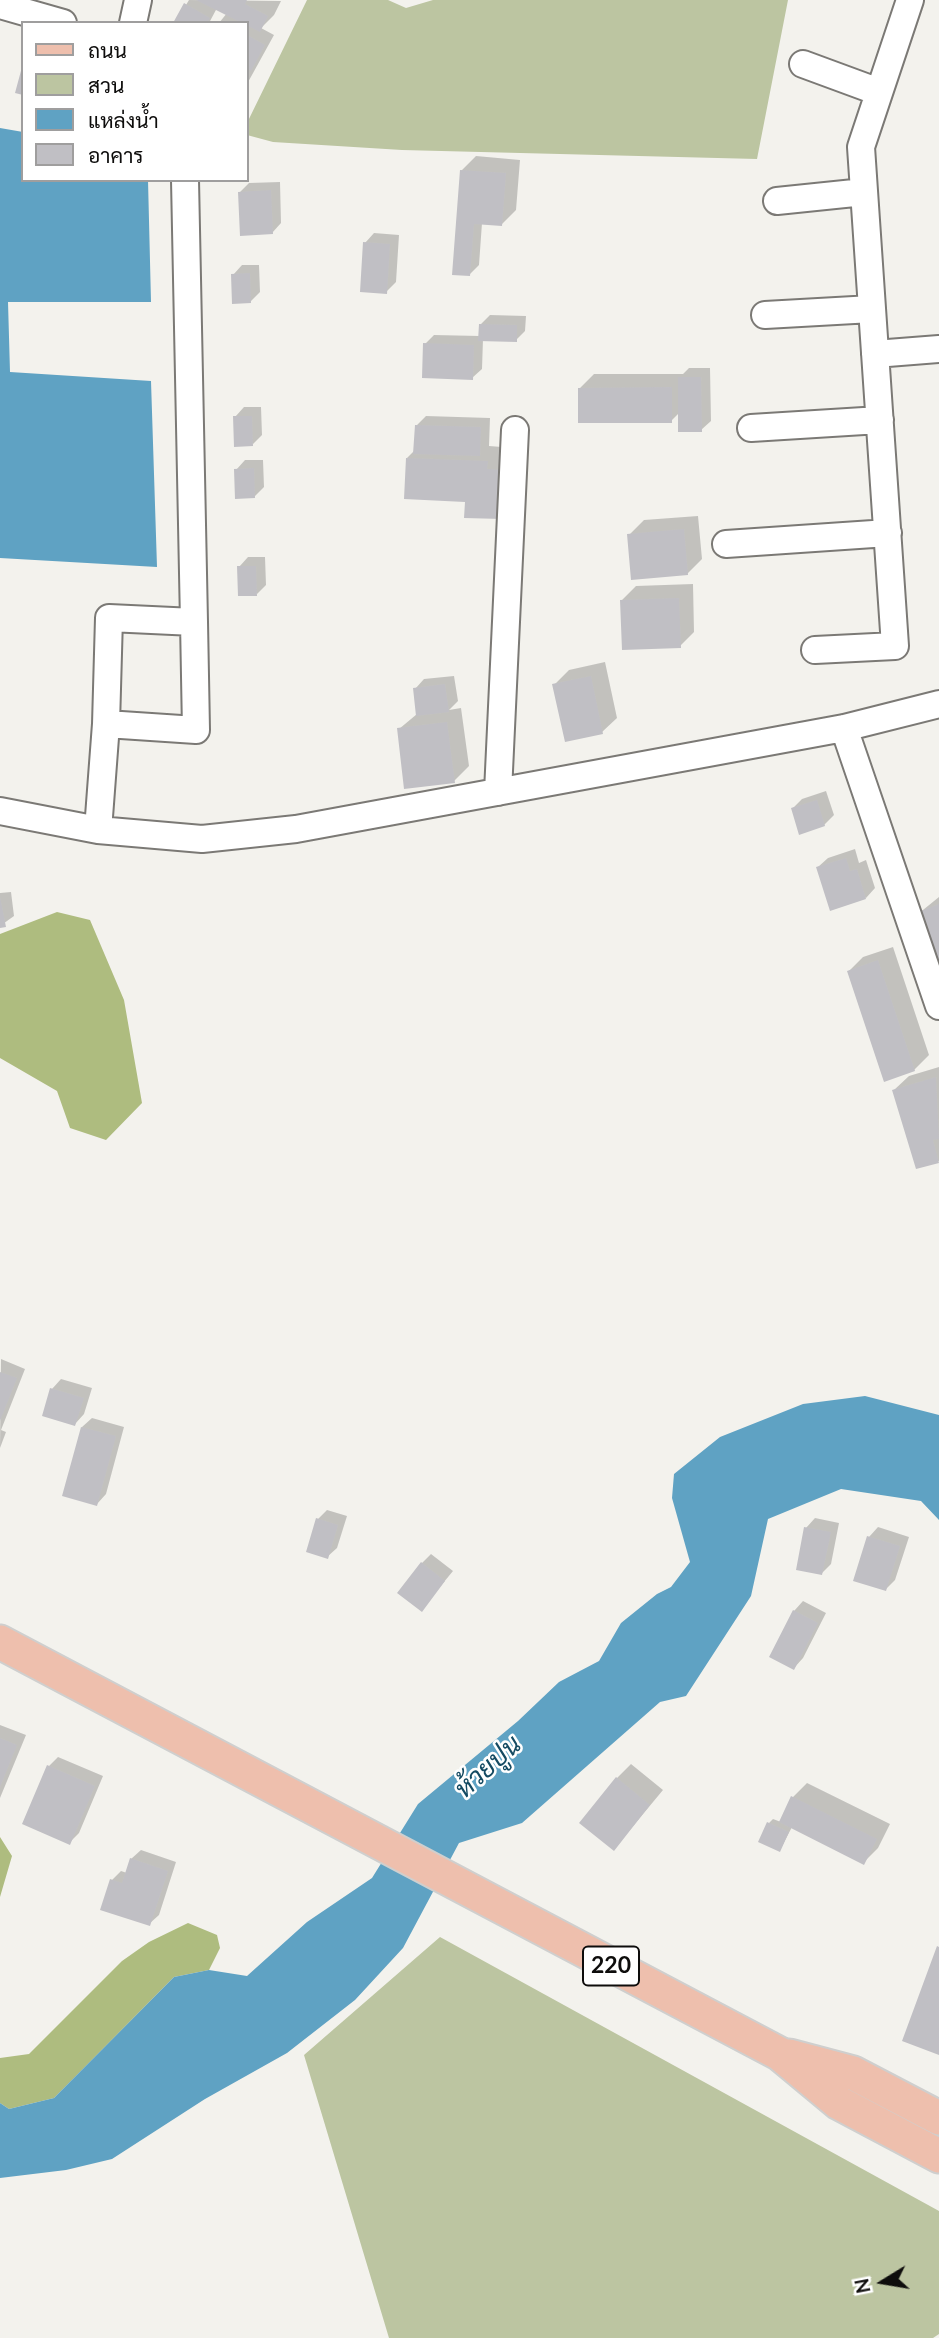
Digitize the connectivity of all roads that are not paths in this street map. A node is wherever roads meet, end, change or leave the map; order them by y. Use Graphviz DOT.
graph roads {
  1 [pos="138,0"];
  2 [pos="910,0"];
  3 [pos="0,5"];
  4 [pos="56,21"];
  5 [pos="133,21"];
  6 [pos="803,64"];
  7 [pos="879,92"];
  8 [pos="186,182"];
  9 [pos="864,192"];
  10 [pos="777,201"];
  11 [pos="872,309"];
  12 [pos="765,315"];
  13 [pos="939,349"];
  14 [pos="875,354"];
  15 [pos="880,421"];
  16 [pos="751,428"];
  17 [pos="514,430"];
  18 [pos="888,533"];
  19 [pos="726,544"];
  20 [pos="194,622"];
  21 [pos="815,650"];
  22 [pos="939,704"];
  23 [pos="106,724"];
  24 [pos="844,728"];
  25 [pos="498,792"];
  26 [pos="0,811"];
  27 [pos="98,830"];
  28 [pos="939,1006"];
  29 [pos="0,1642"];
  30 [pos="780,2054"];
  31 [pos="939,2118"];
  32 [pos="939,2156"];
  1 -- 5 [label="street"];
  2 -- 7 [label="street"];
  3 -- 4 [label="street"];
  6 -- 7 [label="street"];
  7 -- 9 [label="street"];
  8 -- 20 [label="street"];
  9 -- 10 [label="street"];
  9 -- 11 [label="street"];
  11 -- 12 [label="street"];
  11 -- 14 [label="street"];
  13 -- 14 [label="street"];
  14 -- 15 [label="street"];
  15 -- 16 [label="street"];
  15 -- 18 [label="street"];
  17 -- 25 [label="street"];
  18 -- 19 [label="street"];
  18 -- 21 [label="street"];
  20 -- 23 [label="street"];
  20 -- 23 [label="street"];
  22 -- 24 [label="street"];
  23 -- 27 [label="street"];
  24 -- 25 [label="street"];
  24 -- 28 [label="street"];
  25 -- 27 [label="street"];
  26 -- 27 [label="street"];
  29 -- 30 [label="main road, 220"];
  30 -- 31 [label="main road, 220"];
  30 -- 32 [label="main road, 220"];
}
